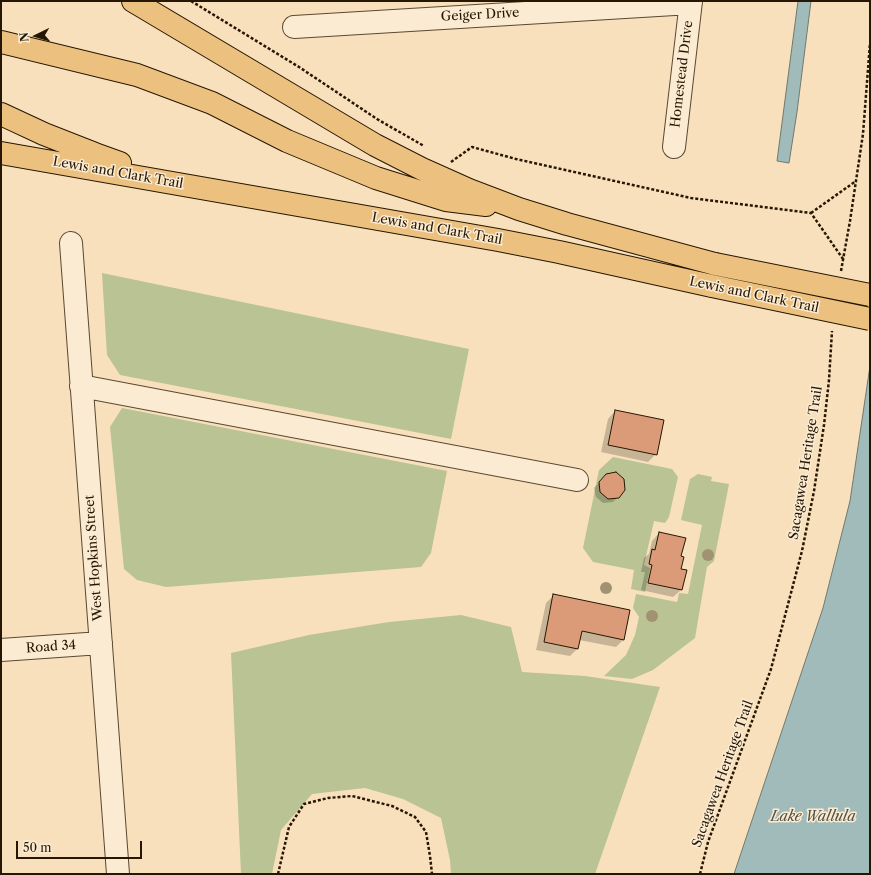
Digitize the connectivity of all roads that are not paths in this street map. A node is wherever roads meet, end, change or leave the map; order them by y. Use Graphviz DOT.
graph roads {
  1 [pos="133,1"];
  2 [pos="691,2"];
  3 [pos="427,10"];
  4 [pos="294,27"];
  5 [pos="1,42"];
  6 [pos="1,114"];
  7 [pos="674,147"];
  8 [pos="1,153"];
  9 [pos="240,195"];
  10 [pos="519,209"];
  11 [pos="71,243"];
  12 [pos="870,295"];
  13 [pos="870,319"];
  14 [pos="82,386"];
  15 [pos="577,480"];
  16 [pos="101,643"];
  17 [pos="1,650"];
  18 [pos="118,874"];
  1 -- 10 [label="highway, Lewis and Clark Trail"];
  2 -- 3 [label="street, Geiger Drive"];
  2 -- 7 [label="street, Homestead Drive"];
  3 -- 4 [label="street, Geiger Drive"];
  5 -- 10 [label="highway"];
  6 -- 9 [label="highway"];
  8 -- 9 [label="highway, Lewis and Clark Trail"];
  9 -- 13 [label="highway, Lewis and Clark Trail, bridge"];
  10 -- 12 [label="highway, Lewis and Clark Trail, bridge"];
  11 -- 14 [label="street, West Hopkins Street"];
  14 -- 15 [label="street"];
  14 -- 16 [label="street, West Hopkins Street"];
  16 -- 17 [label="street, Road 34"];
  16 -- 18 [label="street, West Hopkins Street"];
}
